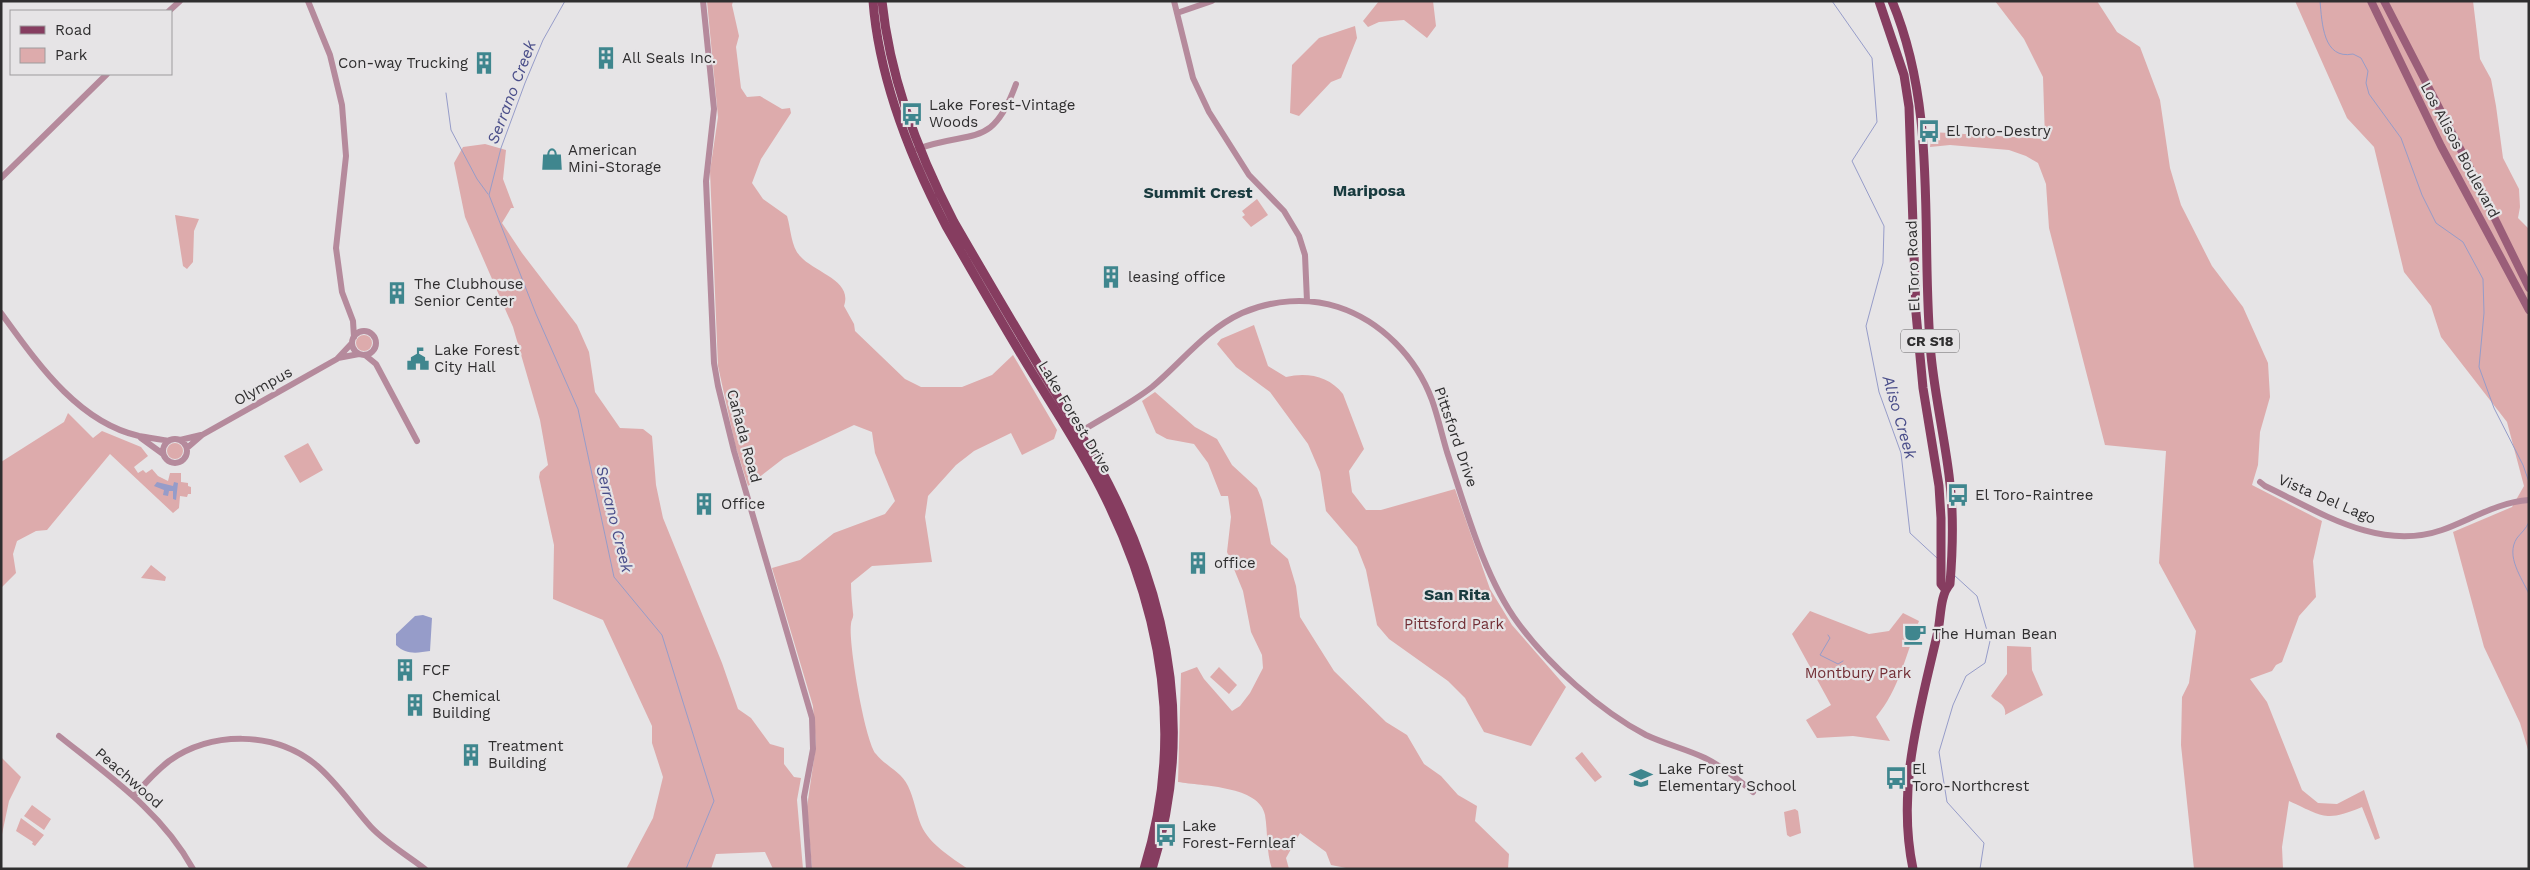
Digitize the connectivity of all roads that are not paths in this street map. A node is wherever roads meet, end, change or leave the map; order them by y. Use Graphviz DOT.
graph roads {
  1 [pos="180,1"];
  2 [pos="308,1"];
  3 [pos="703,1"];
  4 [pos="873,1"];
  5 [pos="882,1"];
  6 [pos="1174,1"];
  7 [pos="1212,1"];
  8 [pos="1879,1"];
  9 [pos="1892,1"];
  10 [pos="2371,1"];
  11 [pos="2384,1"];
  12 [pos="171,10"];
  13 [pos="1177,13"];
  14 [pos="888,39"];
  15 [pos="884,66"];
  16 [pos="105,75"];
  17 [pos="1016,84"];
  18 [pos="901,94"];
  19 [pos="915,150"];
  20 [pos="1,178"];
  21 [pos="2529,288"];
  22 [pos="1307,301"];
  23 [pos="2529,310"];
  24 [pos="1,313"];
  25 [pos="353,321"];
  26 [pos="365,331"];
  27 [pos="353,340"];
  28 [pos="375,349"];
  29 [pos="362,354"];
  30 [pos="337,359"];
  31 [pos="376,364"];
  32 [pos="202,435"];
  33 [pos="1075,435"];
  34 [pos="138,436"];
  35 [pos="180,440"];
  36 [pos="170,441"];
  37 [pos="417,441"];
  38 [pos="186,448"];
  39 [pos="163,454"];
  40 [pos="2260,482"];
  41 [pos="2527,500"];
  42 [pos="1948,587"];
  43 [pos="59,736"];
  44 [pos="1752,792"];
  45 [pos="134,796"];
  46 [pos="193,869"];
  47 [pos="425,869"];
  48 [pos="809,869"];
  49 [pos="1144,869"];
  50 [pos="1152,869"];
  51 [pos="1913,869"];
  1 -- 12 [label="street"];
  2 -- 25 [label="street"];
  3 -- 48 [label="street, Cañada Road"];
  4 -- 15 [label="main road, Lake Forest Drive"];
  5 -- 14 [label="main road, Lake Forest Drive"];
  6 -- 13 [label="street"];
  7 -- 13 [label="street"];
  8 -- 42 [label="main road, El Toro Road"];
  9 -- 42 [label="main road, El Toro Road / CR S18"];
  10 -- 23 [label="main road, Los Alisos Boulevard"];
  11 -- 21 [label="main road, Los Alisos Boulevard"];
  13 -- 22 [label="street"];
  14 -- 15 [label="main road"];
  14 -- 18 [label="main road, Lake Forest Drive"];
  15 -- 18 [label="main road"];
  15 -- 19 [label="main road, Lake Forest Drive"];
  16 -- 20 [label="street"];
  17 -- 19 [label="street"];
  18 -- 19 [label="main road, Lake Forest Drive"];
  19 -- 33 [label="main road, Lake Forest Drive"];
  22 -- 33 [label="street, Pittsford Drive"];
  22 -- 44 [label="street, Pittsford Drive"];
  24 -- 34 [label="street"];
  25 -- 26 [label="street"];
  25 -- 27 [label="street"];
  26 -- 27 [label="street, Olympus"];
  26 -- 28 [label="street"];
  27 -- 29 [label="street"];
  27 -- 30 [label="street, Olympus"];
  28 -- 29 [label="street, Olympus"];
  28 -- 31 [label="street"];
  29 -- 30 [label="street, Olympus"];
  29 -- 31 [label="street"];
  30 -- 32 [label="street, Olympus"];
  31 -- 37 [label="street"];
  32 -- 35 [label="street, Olympus"];
  32 -- 38 [label="street, Olympus"];
  33 -- 49 [label="main road, Lake Forest Drive"];
  33 -- 50 [label="main road, Lake Forest Drive"];
  34 -- 36 [label="street"];
  34 -- 39 [label="street"];
  35 -- 36 [label="street"];
  35 -- 38 [label="street"];
  36 -- 39 [label="street"];
  38 -- 39 [label="street"];
  40 -- 41 [label="street, Vista Del Lago"];
  42 -- 51 [label="main road, El Toro Road / CR S18"];
  43 -- 45 [label="street, Peachwood"];
  45 -- 46 [label="street, Peachwood"];
  45 -- 47 [label="street"];
}
